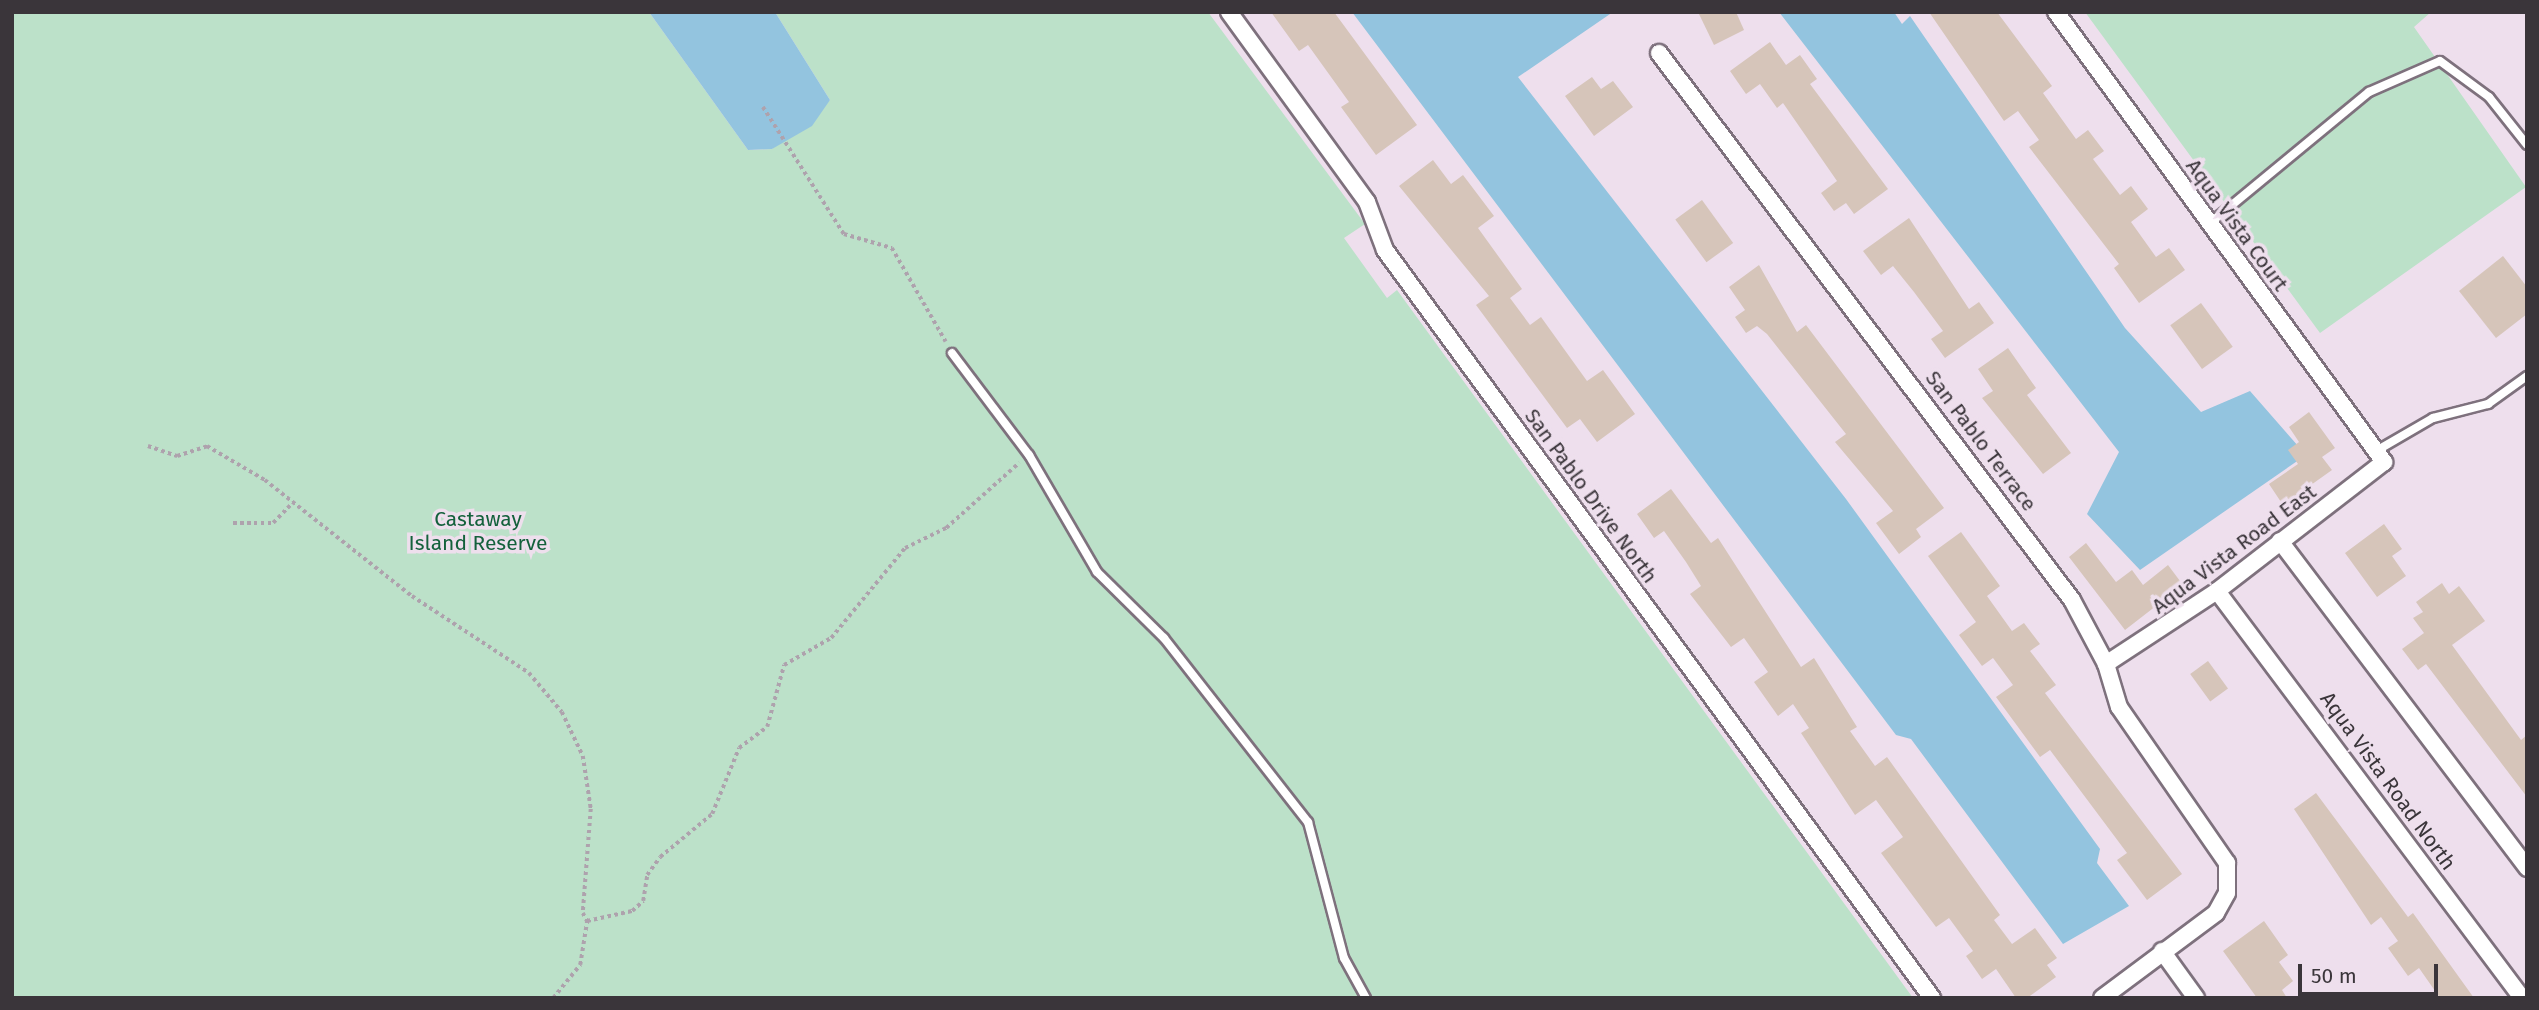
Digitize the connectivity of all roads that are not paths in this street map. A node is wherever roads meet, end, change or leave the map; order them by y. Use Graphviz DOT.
graph roads {
  1 [pos="1229,12"];
  2 [pos="2056,12"];
  3 [pos="1659,53"];
  4 [pos="2527,145"];
  5 [pos="2210,223"];
  6 [pos="952,353"];
  7 [pos="2527,376"];
  8 [pos="2380,456"];
  9 [pos="2280,541"];
  10 [pos="2217,591"];
  11 [pos="2106,664"];
  12 [pos="2527,868"];
  13 [pos="2162,951"];
  14 [pos="2103,997"];
  15 [pos="1366,998"];
  16 [pos="1932,998"];
  17 [pos="2196,998"];
  18 [pos="2522,998"];
  1 -- 16 [label="street, San Pablo Drive North"];
  2 -- 5 [label="street, Aqua Vista Court"];
  3 -- 11 [label="street, San Pablo Terrace"];
  4 -- 5 [label="lane"];
  5 -- 8 [label="street, Aqua Vista Court"];
  6 -- 15 [label="lane"];
  7 -- 8 [label="lane"];
  8 -- 9 [label="street, Aqua Vista Road East"];
  9 -- 10 [label="street, Aqua Vista Road East"];
  9 -- 12 [label="street"];
  10 -- 11 [label="street, Aqua Vista Road East"];
  10 -- 18 [label="street, Aqua Vista Road North"];
  11 -- 13 [label="street, San Pablo Terrace"];
  13 -- 14 [label="street"];
  13 -- 17 [label="street"];
}
